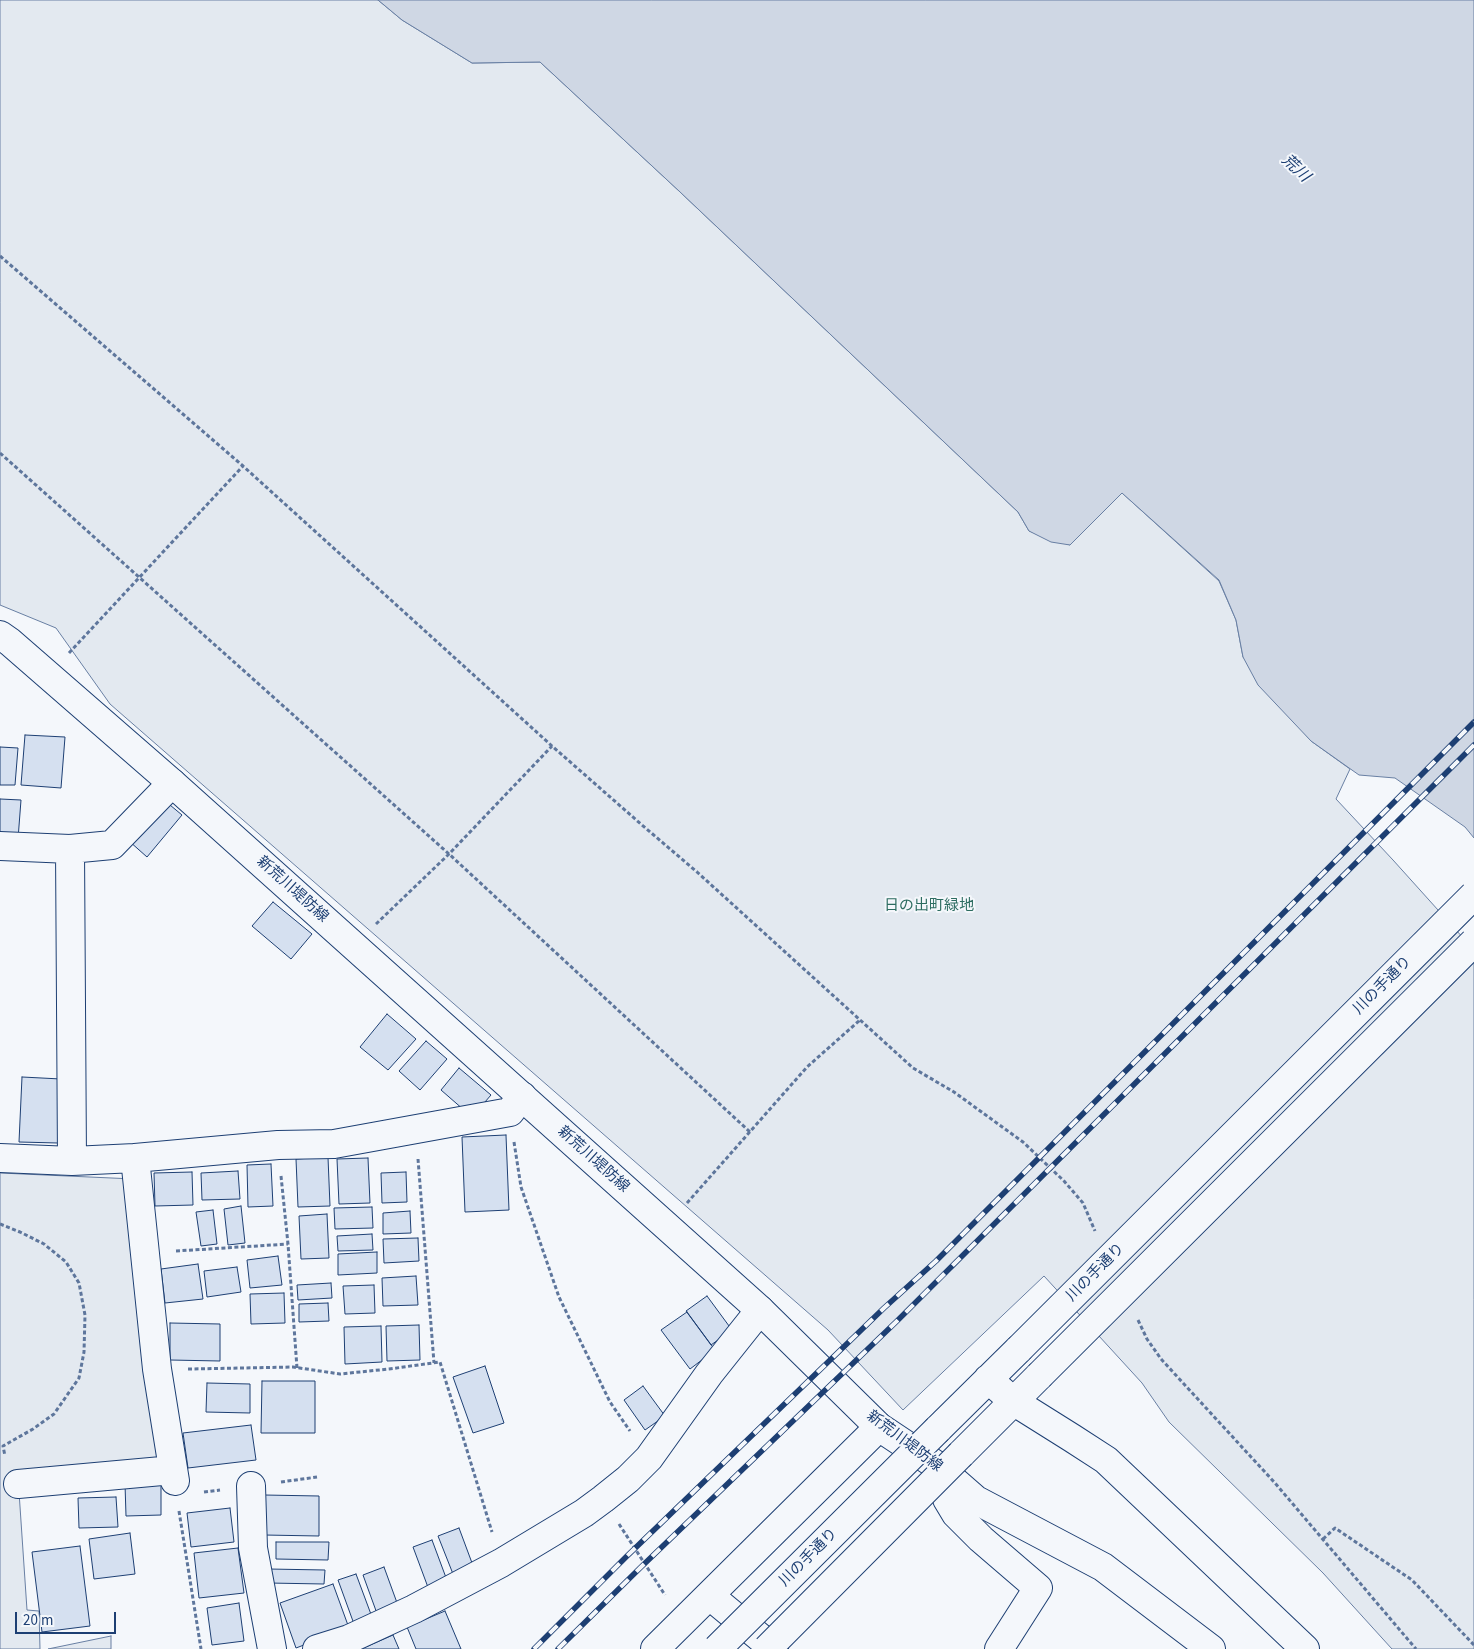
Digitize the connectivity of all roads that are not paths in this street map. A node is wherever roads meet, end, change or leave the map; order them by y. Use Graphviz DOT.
graph roads {
  1 [pos="0,635"];
  2 [pos="172,783"];
  3 [pos="0,846"];
  4 [pos="70,849"];
  5 [pos="1474,895"];
  6 [pos="1474,942"];
  7 [pos="516,1104"];
  8 [pos="0,1158"];
  9 [pos="135,1158"];
  10 [pos="72,1161"];
  11 [pos="760,1310"];
  12 [pos="988,1379"];
  13 [pos="1013,1401"];
  14 [pos="880,1427"];
  15 [pos="936,1465"];
  16 [pos="18,1484"];
  17 [pos="251,1486"];
  18 [pos="710,1596"];
  19 [pos="272,1649"];
  20 [pos="317,1649"];
  21 [pos="655,1649"];
  22 [pos="718,1649"];
  23 [pos="767,1649"];
  24 [pos="774,1649"];
  25 [pos="999,1649"];
  26 [pos="1211,1649"];
  27 [pos="1305,1649"];
  1 -- 2 [label="main road, 新荒川堤防線"];
  2 -- 4 [label="main road"];
  2 -- 7 [label="main road, 新荒川堤防線"];
  3 -- 4 [label="main road"];
  4 -- 10 [label="main road"];
  5 -- 12 [label="main road, 川の手通り, bridge"];
  6 -- 13 [label="main road, bridge"];
  7 -- 9 [label="main road"];
  7 -- 11 [label="main road, 新荒川堤防線"];
  8 -- 10 [label="main road"];
  9 -- 10 [label="main road"];
  9 -- 16 [label="main road"];
  11 -- 14 [label="main road, 新荒川堤防線"];
  11 -- 20 [label="main road"];
  12 -- 13 [label="main road"];
  12 -- 22 [label="main road, 川の手通り, bridge"];
  13 -- 23 [label="main road, bridge"];
  13 -- 27 [label="main road"];
  14 -- 15 [label="main road, 新荒川堤防線"];
  14 -- 18 [label="main road"];
  15 -- 25 [label="main road"];
  15 -- 26 [label="main road, 新荒川堤防線"];
  17 -- 19 [label="main road"];
  18 -- 21 [label="main road"];
  18 -- 24 [label="main road"];
}
